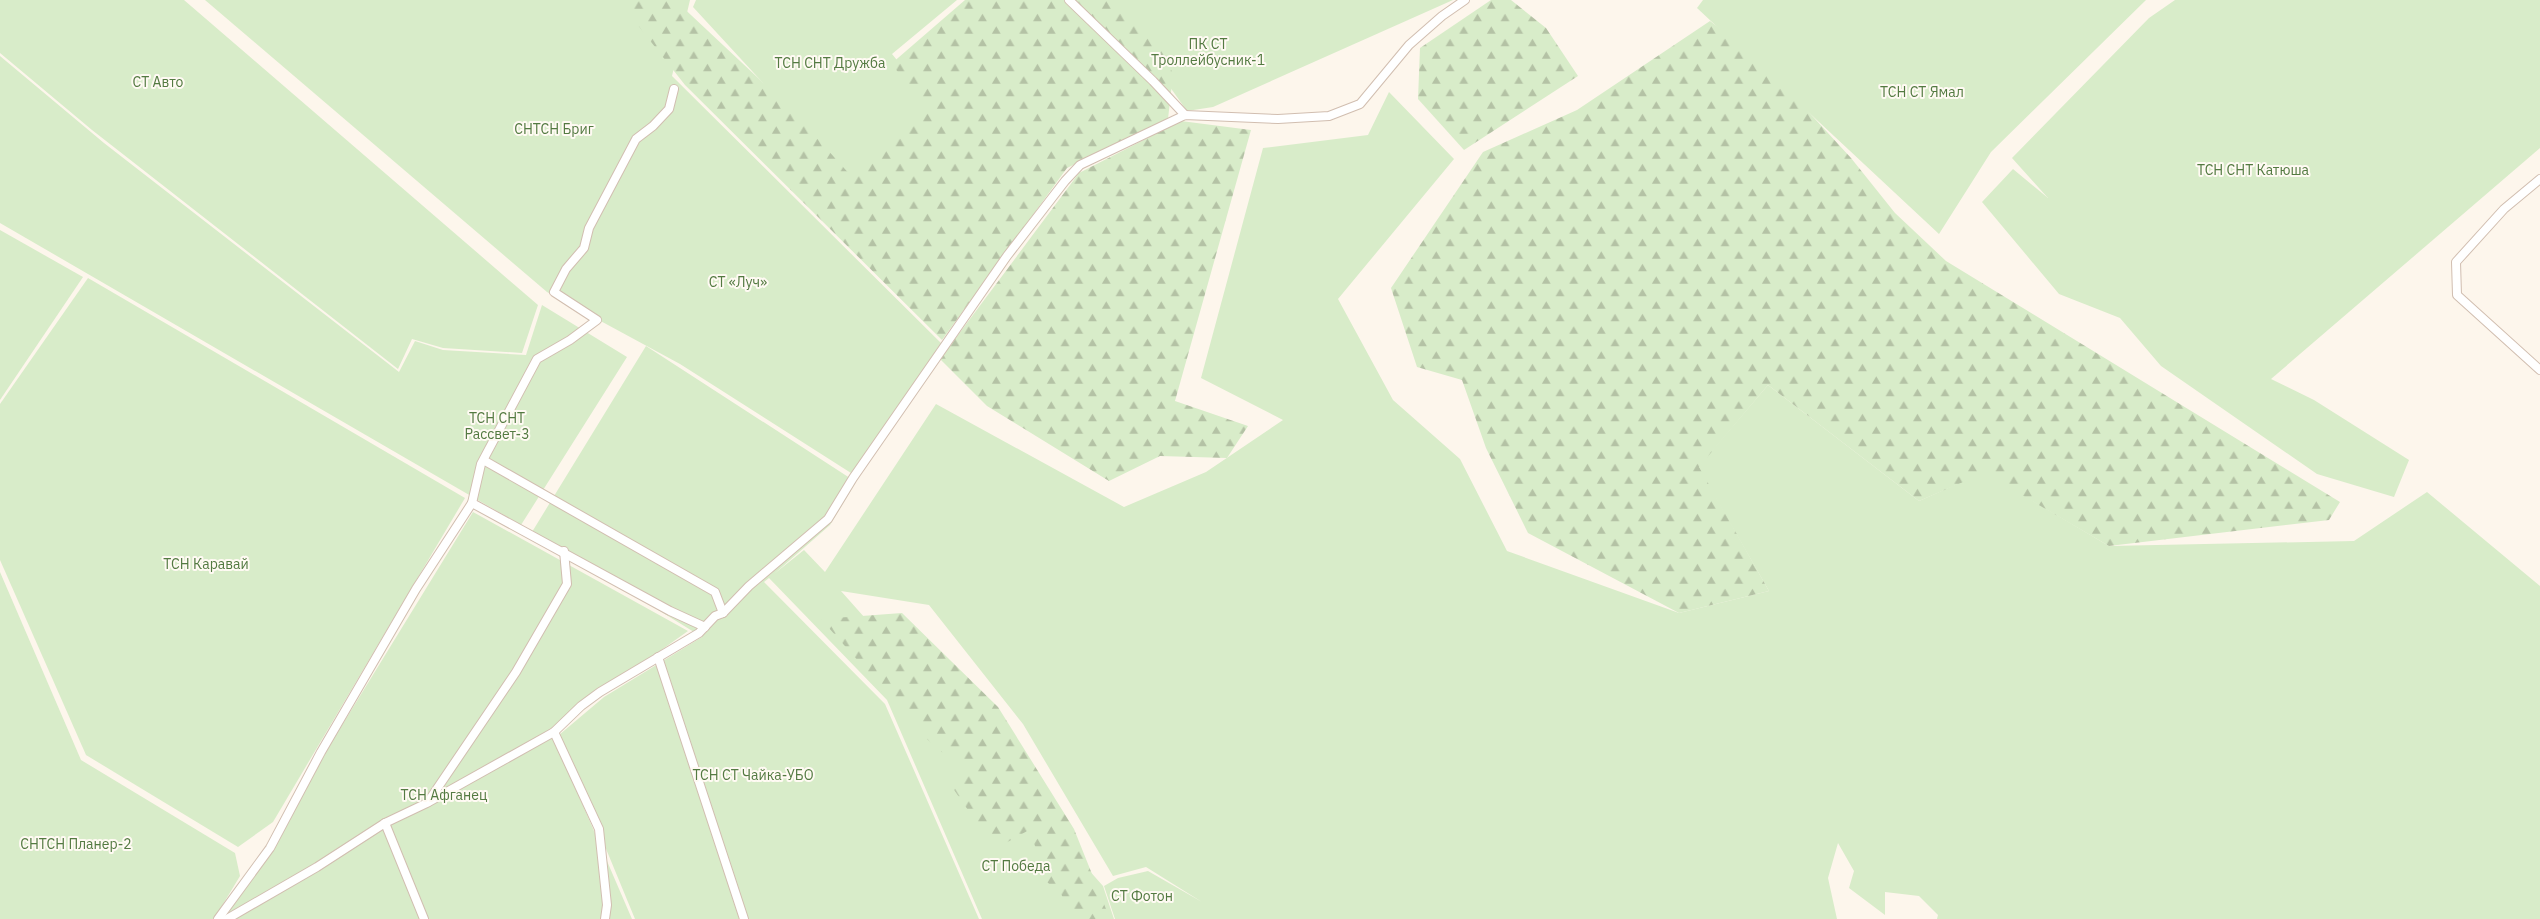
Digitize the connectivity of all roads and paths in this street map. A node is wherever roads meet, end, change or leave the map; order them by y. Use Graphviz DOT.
graph roads {
  1 [pos="1069,0"];
  2 [pos="1465,0"];
  3 [pos="674,90"];
  4 [pos="1185,115"];
  5 [pos="2540,179"];
  6 [pos="2540,370"];
  7 [pos="484,461"];
  8 [pos="472,503"];
  9 [pos="564,551"];
  10 [pos="723,613"];
  11 [pos="705,627"];
  12 [pos="658,657"];
  13 [pos="554,732"];
  14 [pos="427,804"];
  15 [pos="385,824"];
  16 [pos="218,919"];
  17 [pos="226,919"];
  18 [pos="424,919"];
  19 [pos="605,919"];
  20 [pos="744,919"];
  1 -- 4 [label="street"];
  2 -- 4 [label="street"];
  3 -- 7 [label="street"];
  4 -- 10 [label="street"];
  5 -- 6 [label="street"];
  7 -- 8 [label="street"];
  7 -- 10 [label="street"];
  8 -- 9 [label="street"];
  8 -- 16 [label="street"];
  9 -- 11 [label="street"];
  9 -- 14 [label="street"];
  10 -- 11 [label="street"];
  11 -- 12 [label="street"];
  12 -- 13 [label="street"];
  12 -- 20 [label="street"];
  13 -- 14 [label="street"];
  13 -- 19 [label="street"];
  14 -- 15 [label="street"];
  15 -- 17 [label="street"];
  15 -- 18 [label="street"];
}
